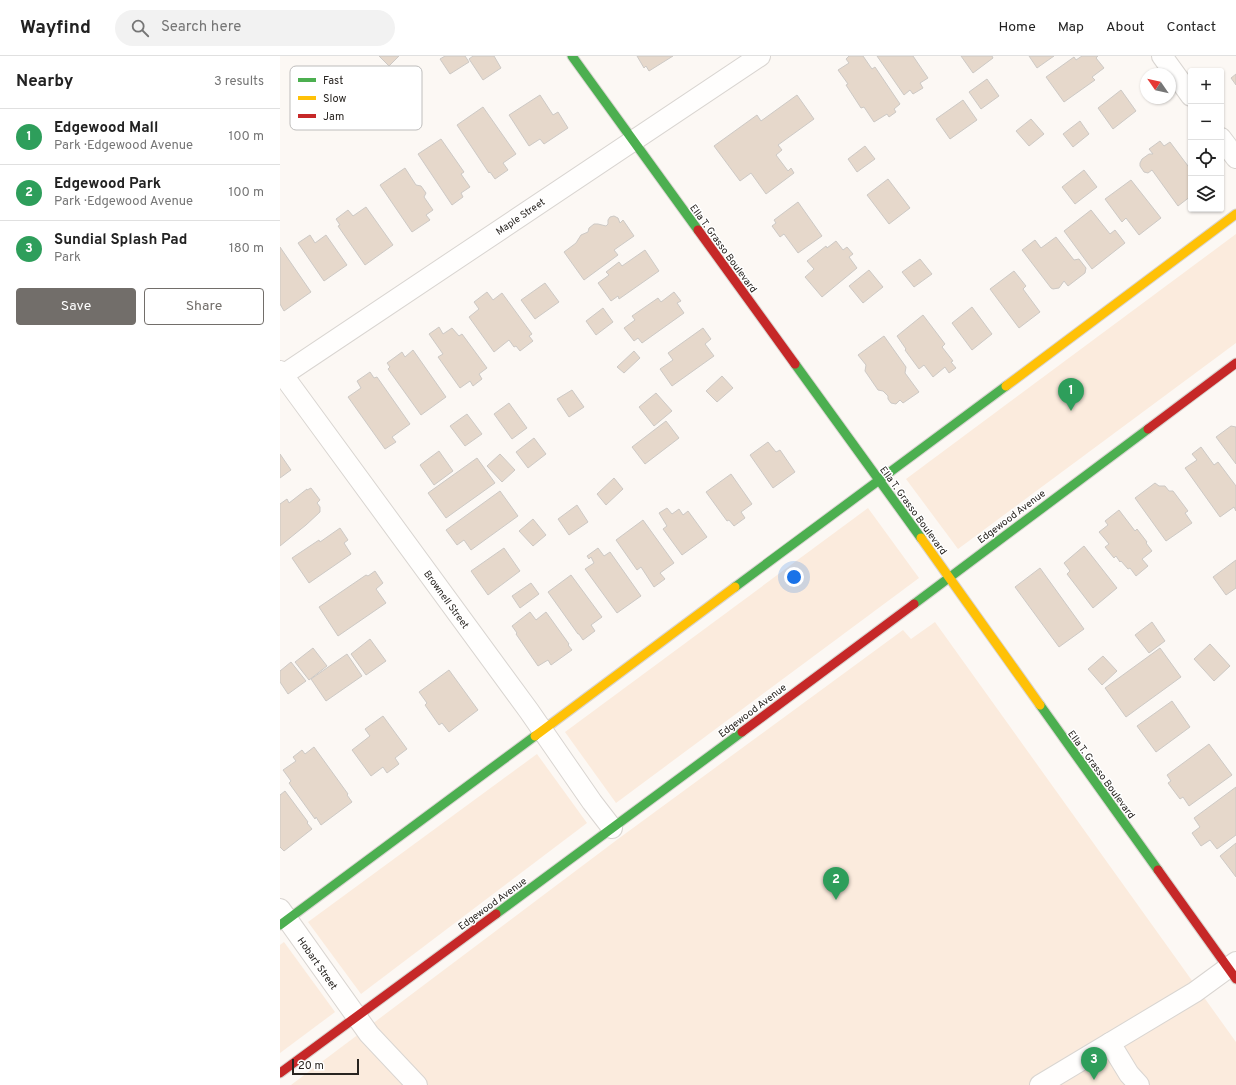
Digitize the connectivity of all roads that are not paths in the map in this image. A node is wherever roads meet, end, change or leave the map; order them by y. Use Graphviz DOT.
graph roads {
  1 [pos="572,56"];
  2 [pos="760,56"];
  3 [pos="1162,56"];
  4 [pos="1188,92"];
  5 [pos="1222,140"];
  6 [pos="633,141"];
  7 [pos="1236,158"];
  8 [pos="1236,214"];
  9 [pos="1236,363"];
  10 [pos="281,374"];
  11 [pos="879,480"];
  12 [pos="948,577"];
  13 [pos="542,730"];
  14 [pos="612,828"];
  15 [pos="282,918"];
  16 [pos="1233,969"];
  17 [pos="356,1016"];
  18 [pos="1110,1043"];
  19 [pos="280,1073"];
  20 [pos="417,1085"];
  21 [pos="1040,1085"];
  22 [pos="1139,1085"];
  1 -- 6 [label="main road, Ella T. Grasso Boulevard"];
  2 -- 6 [label="street, Maple Street"];
  3 -- 4 [label="street"];
  5 -- 7 [label="street"];
  6 -- 10 [label="street, Maple Street"];
  6 -- 11 [label="main road, Ella T. Grasso Boulevard"];
  8 -- 11 [label="main road"];
  9 -- 12 [label="main road, Edgewood Avenue"];
  10 -- 13 [label="street, Brownell Street"];
  11 -- 12 [label="main road, Ella T. Grasso Boulevard"];
  11 -- 13 [label="main road"];
  12 -- 14 [label="main road, Edgewood Avenue"];
  12 -- 16 [label="main road, Ella T. Grasso Boulevard"];
  13 -- 14 [label="street, Brownell Street"];
  13 -- 15 [label="main road"];
  14 -- 17 [label="main road, Edgewood Avenue"];
  15 -- 17 [label="street, Hobart Street"];
  16 -- 18 [label="street"];
  17 -- 19 [label="main road, Edgewood Avenue"];
  17 -- 20 [label="street, Hobart Street"];
  18 -- 21 [label="street"];
  18 -- 22 [label="street"];
}
